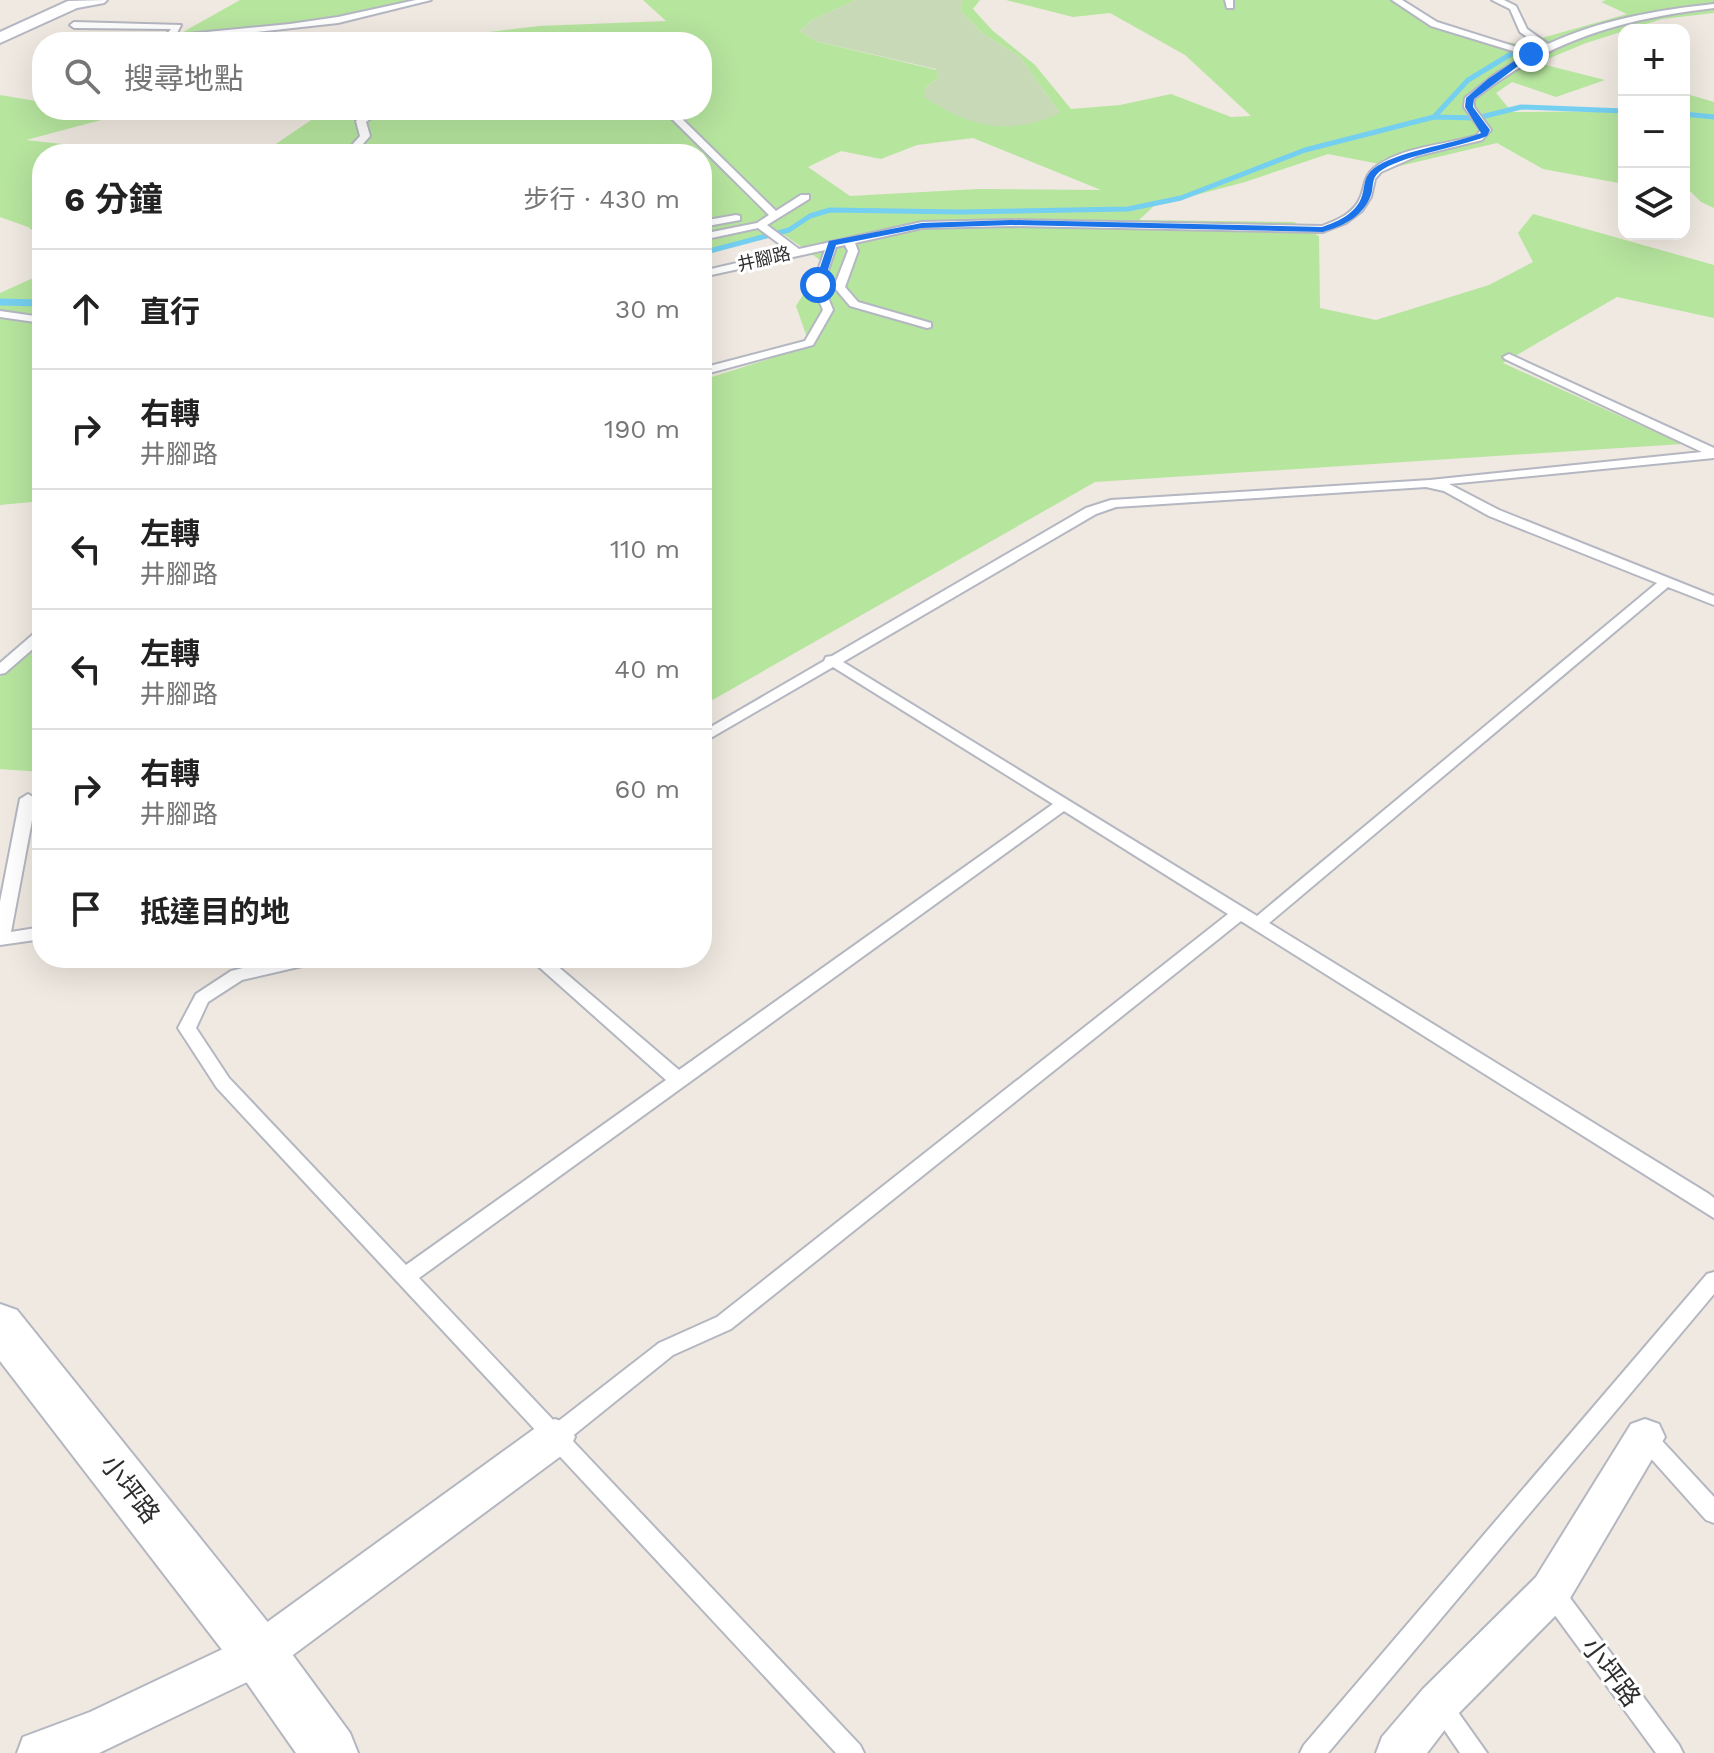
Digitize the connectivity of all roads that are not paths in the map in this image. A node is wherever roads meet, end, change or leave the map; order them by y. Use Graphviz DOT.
graph roads {
  1 [pos="99,0"];
  2 [pos="427,0"];
  3 [pos="1396,0"];
  4 [pos="1496,0"];
  5 [pos="1508,2"];
  6 [pos="1714,6"];
  7 [pos="74,25"];
  8 [pos="173,32"];
  9 [pos="235,32"];
  10 [pos="0,38"];
  11 [pos="1537,43"];
  12 [pos="1548,47"];
  13 [pos="1518,51"];
  14 [pos="1531,54"];
  15 [pos="362,120"];
  16 [pos="678,120"];
  17 [pos="358,144"];
  18 [pos="703,144"];
  19 [pos="712,153"];
  20 [pos="805,197"];
  21 [pos="774,214"];
  22 [pos="736,218"];
  23 [pos="712,222"];
  24 [pos="760,225"];
  25 [pos="712,235"];
  26 [pos="848,240"];
  27 [pos="832,243"];
  28 [pos="795,251"];
  29 [pos="712,272"];
  30 [pos="0,314"];
  31 [pos="32,319"];
  32 [pos="927,325"];
  33 [pos="1509,357"];
  34 [pos="712,369"];
  35 [pos="1714,453"];
  36 [pos="1426,483"];
  37 [pos="1666,582"];
  38 [pos="1714,601"];
  39 [pos="32,643"];
  40 [pos="831,660"];
  41 [pos="0,670"];
  42 [pos="712,732"];
  43 [pos="28,799"];
  44 [pos="1064,804"];
  45 [pos="1240,913"];
  46 [pos="1258,924"];
  47 [pos="32,934"];
  48 [pos="0,939"];
  49 [pos="267,968"];
  50 [pos="549,968"];
  51 [pos="678,1080"];
  52 [pos="1714,1210"];
  53 [pos="405,1277"];
  54 [pos="1714,1280"];
  55 [pos="0,1325"];
  56 [pos="555,1437"];
  57 [pos="1645,1437"];
  58 [pos="1714,1513"];
  59 [pos="1551,1591"];
  60 [pos="259,1654"];
  61 [pos="1438,1704"];
  62 [pos="39,1753"];
  63 [pos="330,1753"];
  64 [pos="852,1753"];
  65 [pos="1312,1753"];
  66 [pos="1398,1753"];
  67 [pos="1475,1753"];
  68 [pos="1671,1753"];
  1 -- 10 [label="street"];
  2 -- 9 [label="lane"];
  3 -- 13 [label="lane"];
  4 -- 5 [label="lane"];
  5 -- 11 [label="lane"];
  6 -- 12 [label="lane, 井腳路"];
  7 -- 8 [label="lane"];
  11 -- 12 [label="lane"];
  11 -- 13 [label="lane"];
  12 -- 14 [label="lane, 井腳路"];
  13 -- 14 [label="lane"];
  14 -- 26 [label="lane, 井腳路"];
  15 -- 17 [label="lane"];
  16 -- 18 [label="lane"];
  19 -- 21 [label="lane"];
  20 -- 21 [label="lane"];
  21 -- 24 [label="lane"];
  22 -- 23 [label="lane"];
  24 -- 25 [label="lane"];
  24 -- 28 [label="lane"];
  26 -- 27 [label="lane, 井腳路"];
  26 -- 32 [label="lane"];
  27 -- 28 [label="lane, 井腳路"];
  27 -- 34 [label="lane"];
  28 -- 29 [label="lane, 井腳路"];
  30 -- 31 [label="lane"];
  33 -- 35 [label="lane"];
  35 -- 36 [label="lane"];
  36 -- 37 [label="lane"];
  36 -- 40 [label="lane"];
  37 -- 38 [label="lane"];
  37 -- 46 [label="lane"];
  39 -- 41 [label="lane"];
  40 -- 42 [label="lane"];
  40 -- 44 [label="lane"];
  43 -- 48 [label="lane"];
  44 -- 45 [label="lane"];
  44 -- 51 [label="lane"];
  45 -- 46 [label="lane"];
  45 -- 56 [label="lane"];
  46 -- 52 [label="lane"];
  47 -- 48 [label="lane"];
  49 -- 53 [label="lane"];
  50 -- 51 [label="lane"];
  51 -- 53 [label="lane"];
  53 -- 56 [label="lane"];
  54 -- 65 [label="lane"];
  55 -- 60 [label="street, 小坪路"];
  56 -- 60 [label="street"];
  56 -- 64 [label="lane"];
  57 -- 58 [label="lane"];
  57 -- 59 [label="street"];
  59 -- 61 [label="street"];
  59 -- 68 [label="lane, 小坪路"];
  60 -- 62 [label="street"];
  60 -- 63 [label="street, 小坪路"];
  61 -- 66 [label="street"];
  61 -- 67 [label="lane"];
}
